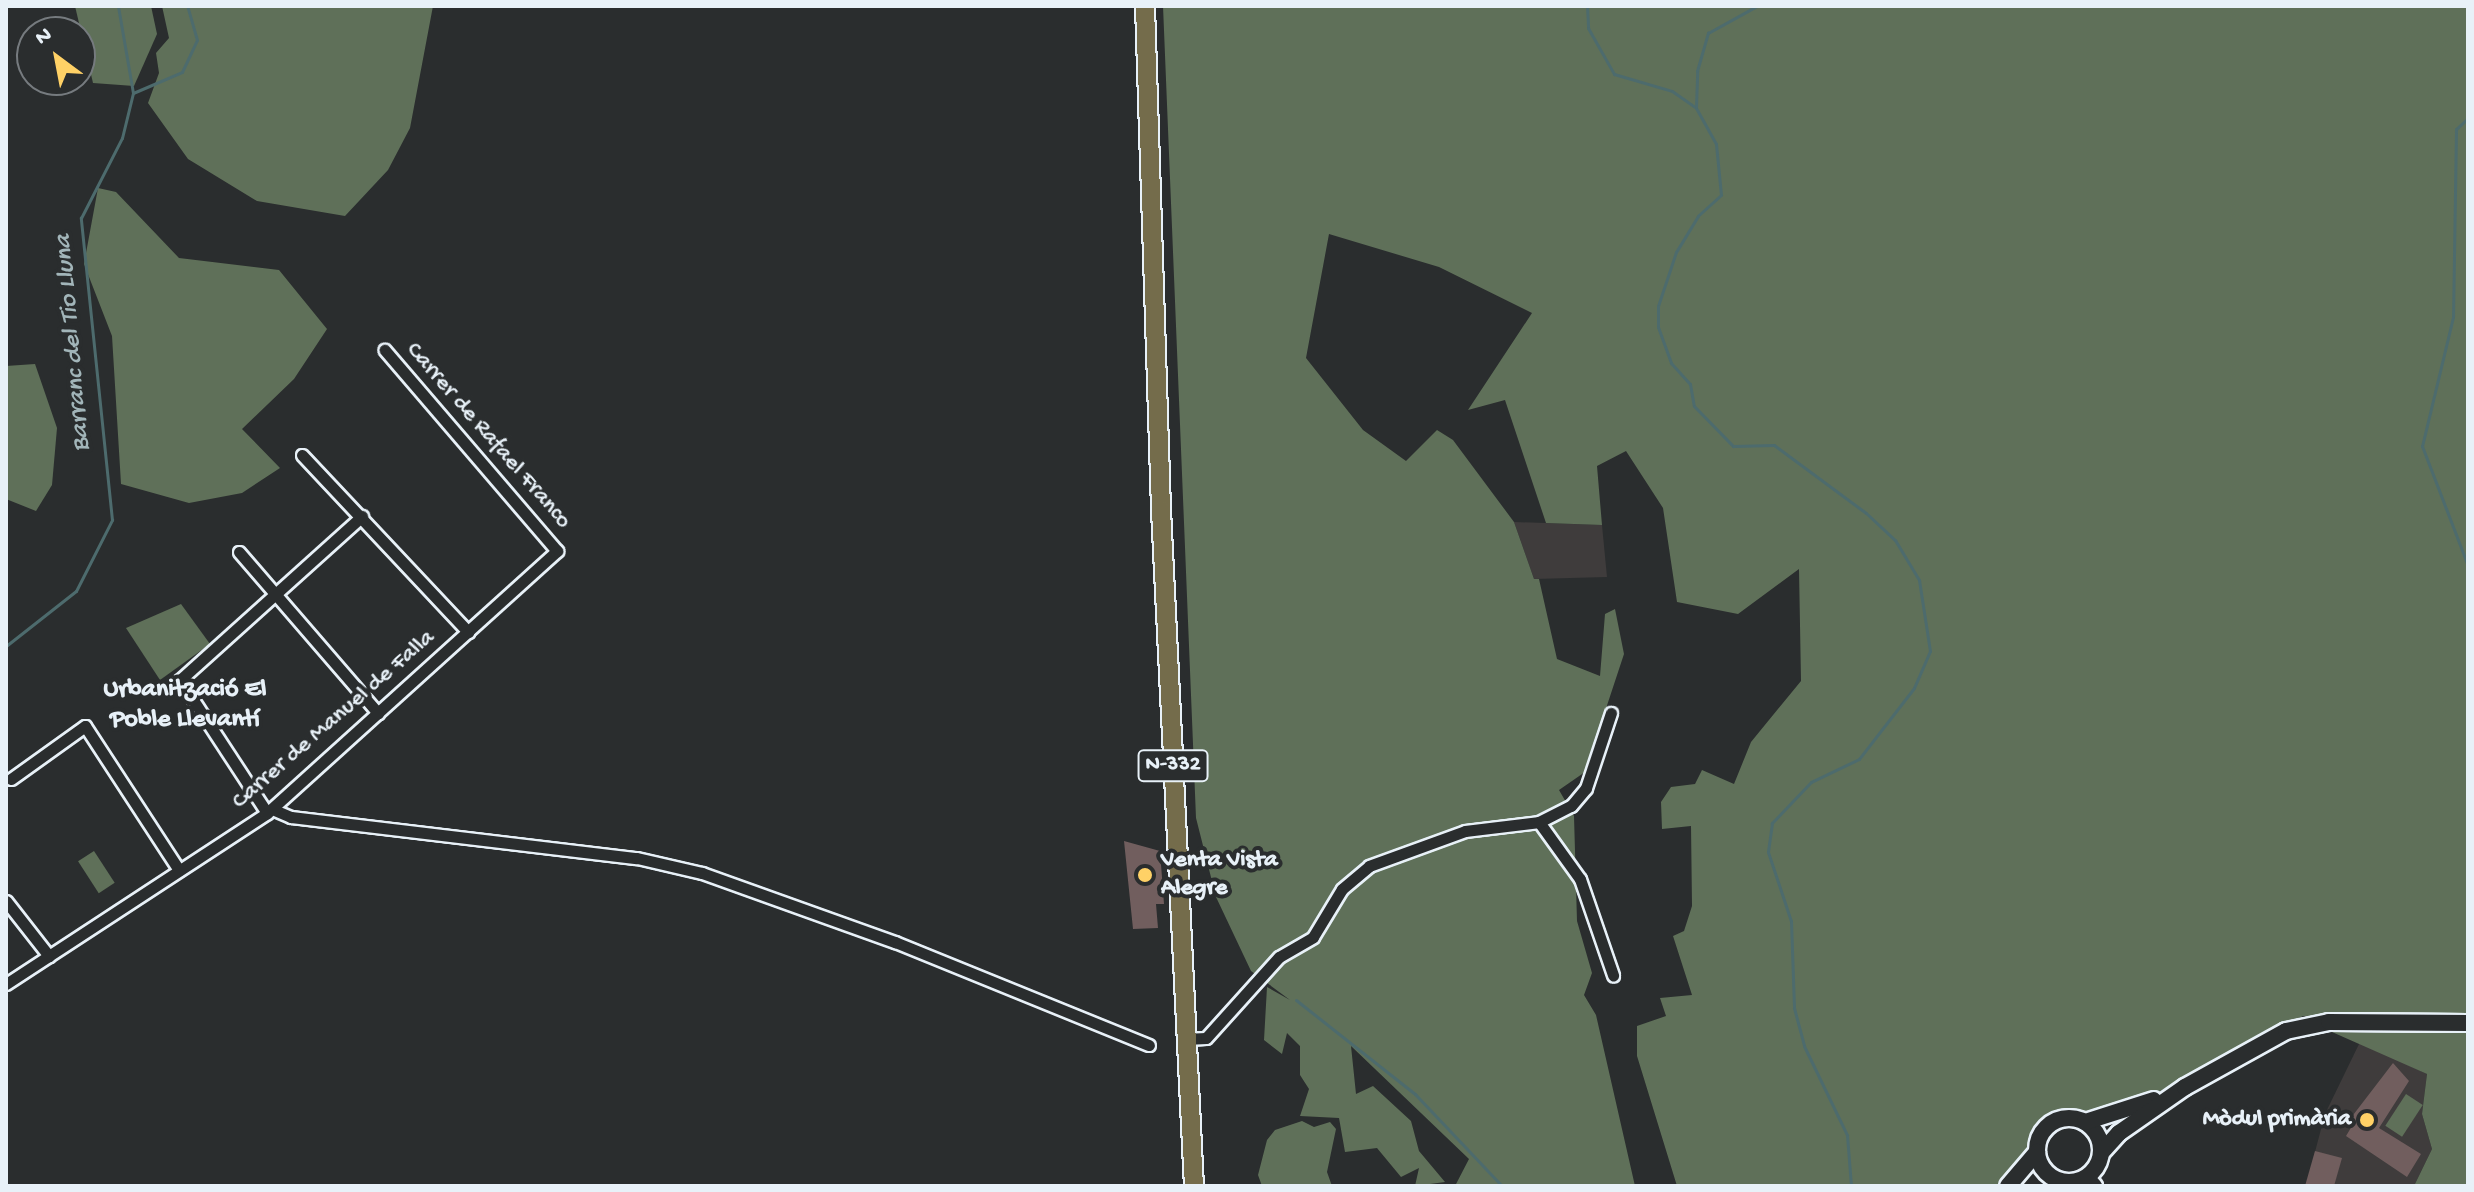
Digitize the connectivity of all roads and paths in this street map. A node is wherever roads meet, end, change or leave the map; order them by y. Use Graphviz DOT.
graph roads {
  1 [pos="1145,6"];
  2 [pos="385,350"];
  3 [pos="302,455"];
  4 [pos="362,516"];
  5 [pos="557,551"];
  6 [pos="239,552"];
  7 [pos="274,596"];
  8 [pos="468,632"];
  9 [pos="378,713"];
  10 [pos="1611,713"];
  11 [pos="11,779"];
  12 [pos="270,811"];
  13 [pos="1539,822"];
  14 [pos="179,870"];
  15 [pos="6,901"];
  16 [pos="49,956"];
  17 [pos="1613,975"];
  18 [pos="6,984"];
  19 [pos="2468,1023"];
  20 [pos="1185,1039"];
  21 [pos="1149,1045"];
  22 [pos="1186,1059"];
  23 [pos="2185,1087"];
  24 [pos="2085,1122"];
  25 [pos="2037,1152"];
  26 [pos="2101,1153"];
  27 [pos="2059,1181"];
  28 [pos="2091,1181"];
  29 [pos="1185,1186"];
  30 [pos="1194,1186"];
  31 [pos="2008,1186"];
  32 [pos="2035,1186"];
  1 -- 20 [label="highway, N-332"];
  2 -- 5 [label="street, Carrer de Rafael Franco"];
  3 -- 4 [label="street"];
  4 -- 7 [label="street"];
  4 -- 8 [label="street"];
  5 -- 8 [label="street, Carrer de Manuel de Falla"];
  6 -- 7 [label="street"];
  7 -- 9 [label="street"];
  7 -- 12 [label="street"];
  8 -- 9 [label="street, Carrer de Manuel de Falla"];
  9 -- 12 [label="street, Carrer de Manuel de Falla"];
  10 -- 13 [label="street"];
  11 -- 14 [label="street"];
  12 -- 14 [label="street, Carrer de Manuel de Falla"];
  12 -- 21 [label="street"];
  13 -- 17 [label="street"];
  13 -- 20 [label="street"];
  14 -- 16 [label="street, Carrer de Manuel de Falla"];
  15 -- 16 [label="street"];
  16 -- 18 [label="street, Carrer de Manuel de Falla"];
  19 -- 23 [label="main road"];
  20 -- 22 [label="highway, N-332"];
  22 -- 29 [label="highway, N-332"];
  22 -- 30 [label="highway, N-332"];
  23 -- 24 [label="main road"];
  23 -- 26 [label="main road"];
  24 -- 25 [label="main road"];
  24 -- 26 [label="main road"];
  25 -- 27 [label="main road"];
  25 -- 31 [label="main road"];
  26 -- 28 [label="main road"];
  27 -- 28 [label="main road"];
  27 -- 32 [label="main road"];
}
